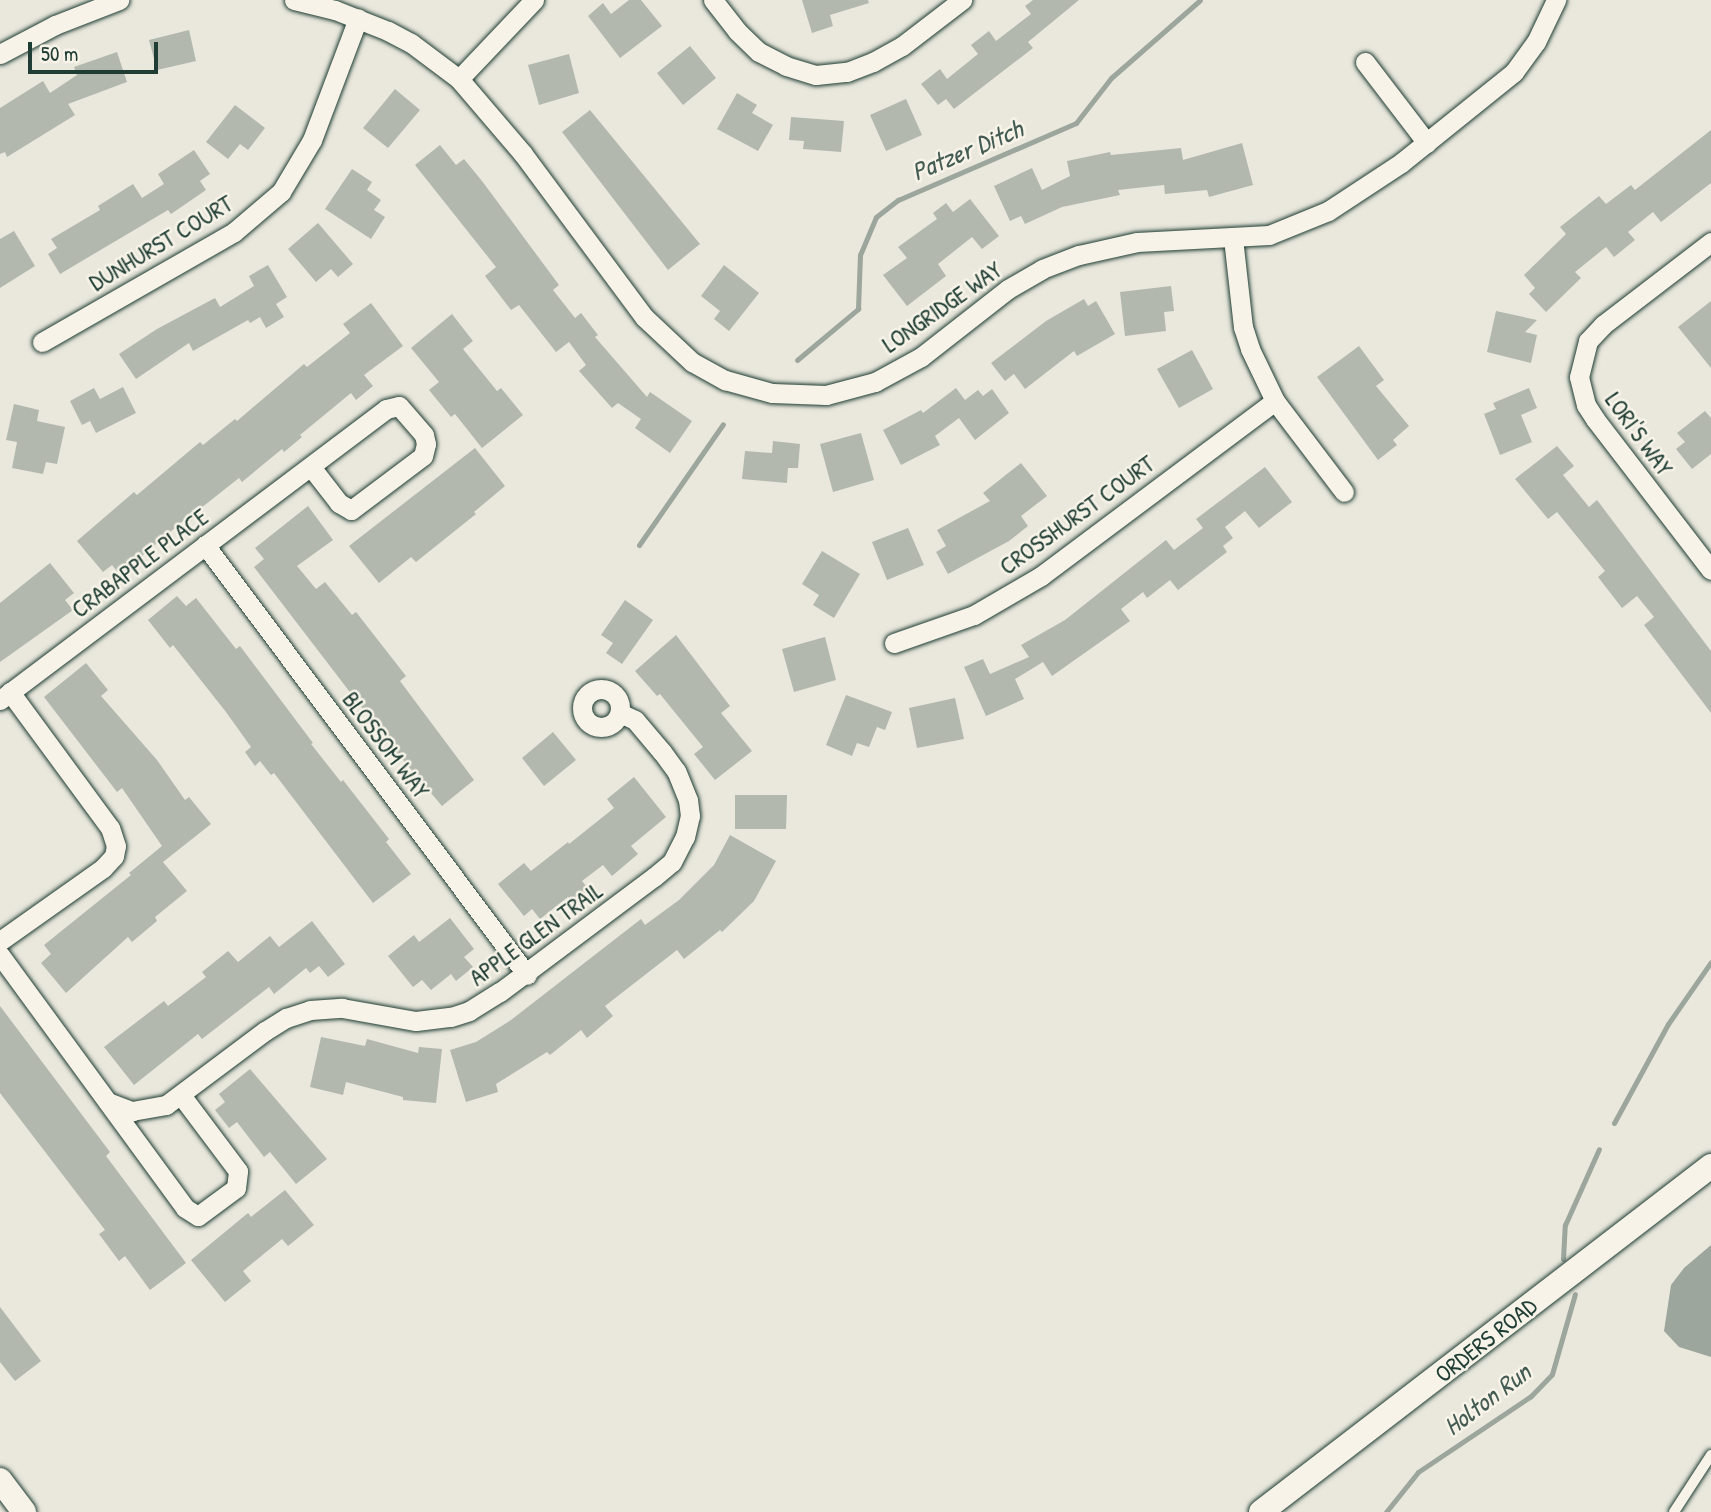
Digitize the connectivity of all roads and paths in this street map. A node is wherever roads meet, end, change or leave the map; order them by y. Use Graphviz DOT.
graph roads {
  1 [pos="119,0"];
  2 [pos="294,0"];
  3 [pos="534,0"];
  4 [pos="713,0"];
  5 [pos="962,0"];
  6 [pos="1556,0"];
  7 [pos="358,18"];
  8 [pos="0,54"];
  9 [pos="1365,62"];
  10 [pos="459,79"];
  11 [pos="1427,143"];
  12 [pos="1233,238"];
  13 [pos="1711,242"];
  14 [pos="42,342"];
  15 [pos="1275,401"];
  16 [pos="311,467"];
  17 [pos="1344,492"];
  18 [pos="205,545"];
  19 [pos="1711,570"];
  20 [pos="894,643"];
  21 [pos="5,696"];
  22 [pos="620,713"];
  23 [pos="0,941"];
  24 [pos="0,955"];
  25 [pos="526,974"];
  26 [pos="181,1095"];
  27 [pos="108,1102"];
  28 [pos="1711,1166"];
  29 [pos="1711,1455"];
  30 [pos="0,1480"];
  31 [pos="24,1512"];
  32 [pos="1261,1512"];
  33 [pos="1675,1512"];
  1 -- 8 [label="street"];
  2 -- 7 [label="street, LONGRIDGE WAY"];
  3 -- 10 [label="street"];
  4 -- 5 [label="street"];
  6 -- 11 [label="street, LONGRIDGE WAY"];
  7 -- 10 [label="street, LONGRIDGE WAY"];
  7 -- 14 [label="street, DUNHURST COURT"];
  9 -- 11 [label="street"];
  10 -- 12 [label="street, LONGRIDGE WAY"];
  11 -- 12 [label="street, LONGRIDGE WAY"];
  12 -- 15 [label="street"];
  13 -- 19 [label="street, LORI'S WAY"];
  15 -- 17 [label="street"];
  15 -- 20 [label="street, CROSSHURST COURT"];
  16 -- 16 [label="street, CRABAPPLE PLACE"];
  16 -- 18 [label="street, CRABAPPLE PLACE"];
  18 -- 21 [label="street, CRABAPPLE PLACE"];
  18 -- 25 [label="street, BLOSSOM WAY"];
  21 -- 23 [label="street"];
  22 -- 25 [label="street, APPLE GLEN TRAIL"];
  24 -- 27 [label="street"];
  25 -- 26 [label="street, APPLE GLEN TRAIL"];
  26 -- 27 [label="street, APPLE GLEN TRAIL"];
  26 -- 27 [label="street"];
  28 -- 32 [label="street, ORDERS ROAD"];
  29 -- 33 [label="lane"];
  30 -- 31 [label="street"];
}
